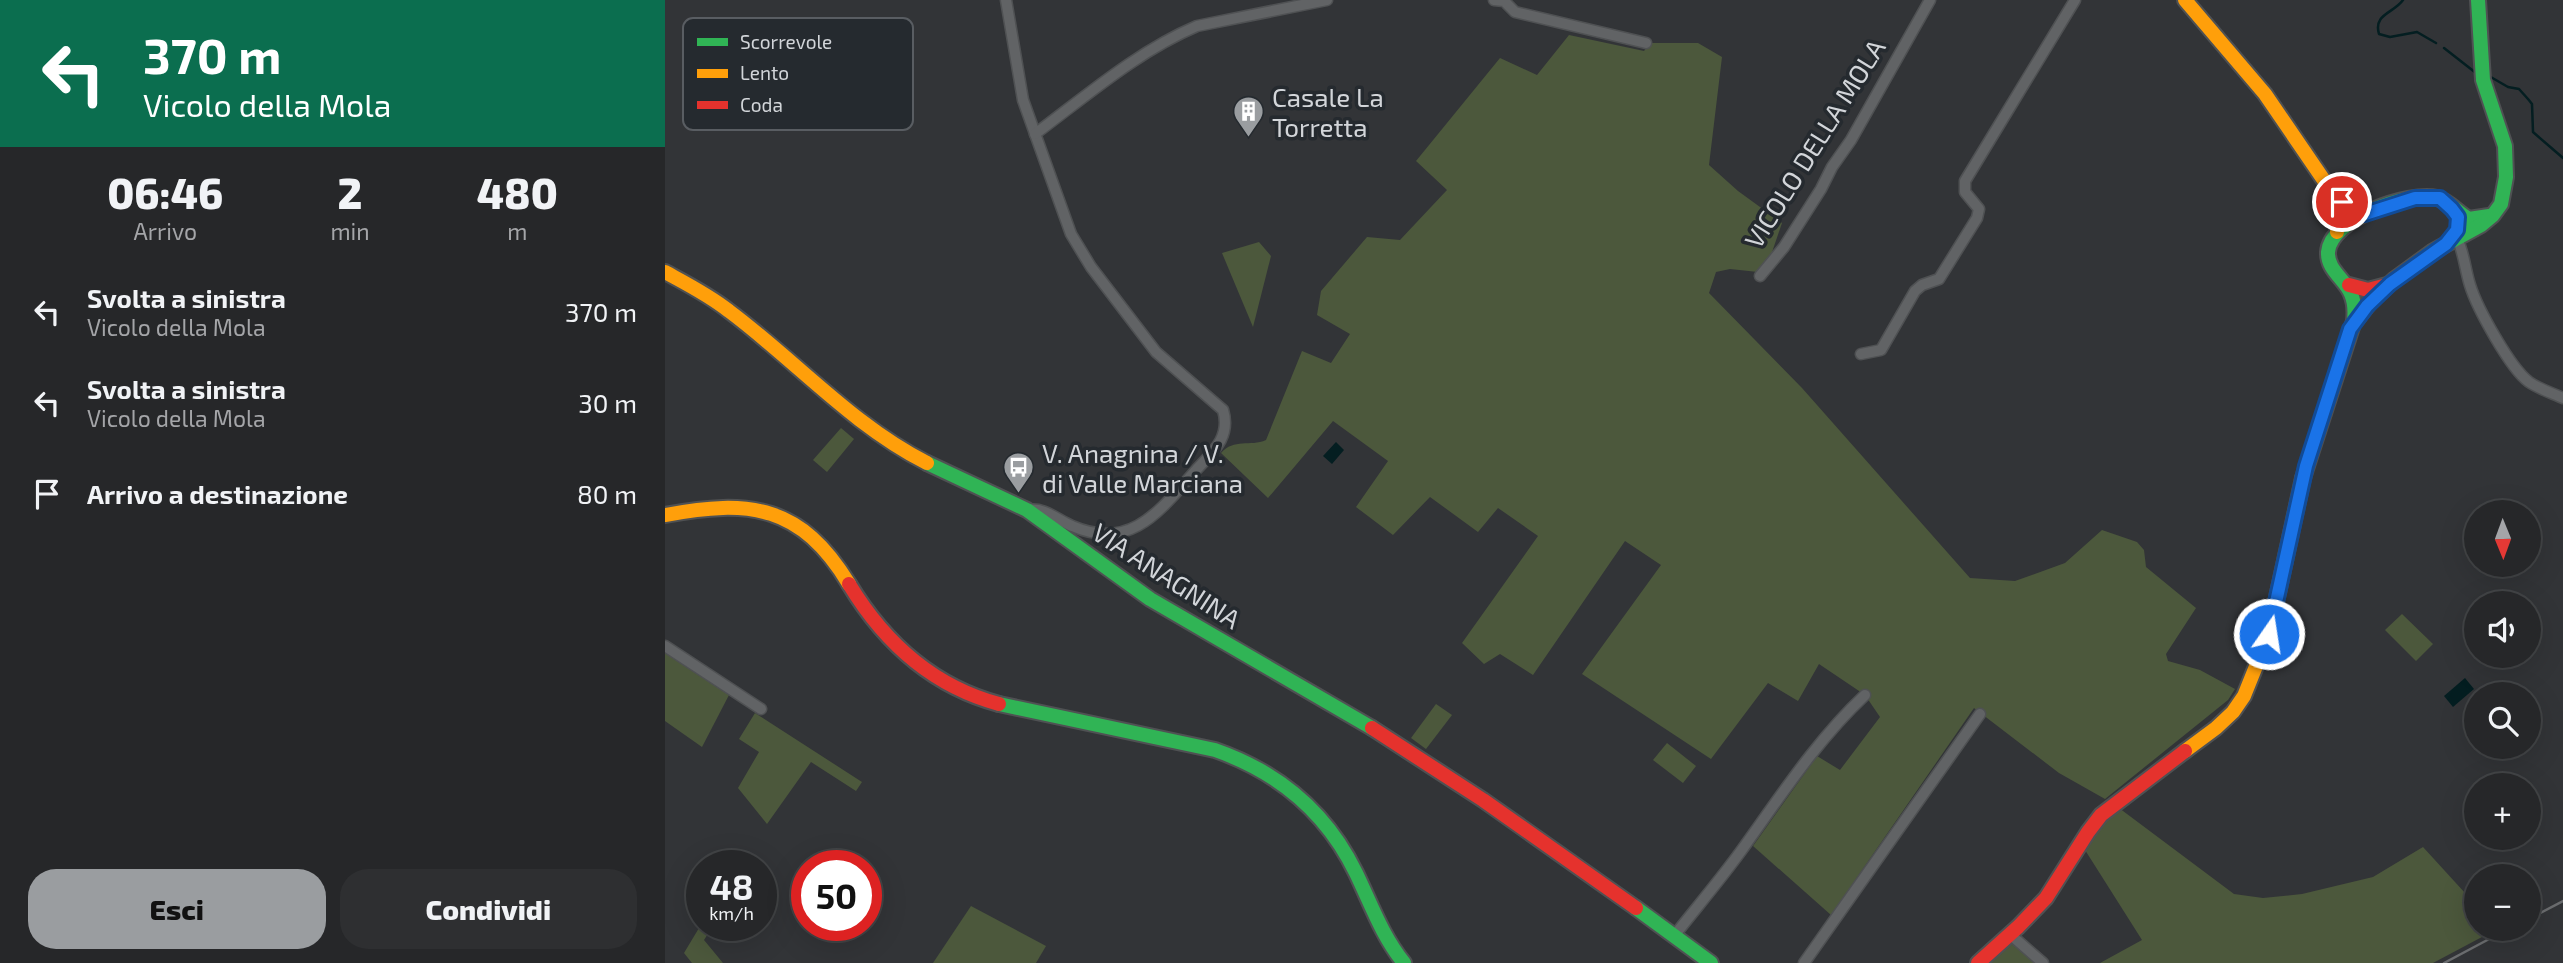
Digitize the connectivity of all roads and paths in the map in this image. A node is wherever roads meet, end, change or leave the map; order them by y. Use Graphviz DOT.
graph roads {
  1 [pos="1006,0"];
  2 [pos="1327,0"];
  3 [pos="1494,0"];
  4 [pos="1930,0"];
  5 [pos="2075,0"];
  6 [pos="2185,0"];
  7 [pos="2478,0"];
  8 [pos="1646,43"];
  9 [pos="1035,134"];
  10 [pos="2334,195"];
  11 [pos="2452,209"];
  12 [pos="2365,214"];
  13 [pos="2493,215"];
  14 [pos="2337,232"];
  15 [pos="2452,241"];
  16 [pos="665,272"];
  17 [pos="1760,276"];
  18 [pos="2390,284"];
  19 [pos="2349,285"];
  20 [pos="2354,322"];
  21 [pos="1861,354"];
  22 [pos="2563,398"];
  23 [pos="1028,510"];
  24 [pos="665,515"];
  25 [pos="665,646"];
  26 [pos="1865,695"];
  27 [pos="761,709"];
  28 [pos="1980,714"];
  29 [pos="1647,916"];
  30 [pos="2011,935"];
  31 [pos="1674,936"];
  32 [pos="1404,963"];
  33 [pos="1699,963"];
  34 [pos="1711,963"];
  35 [pos="1804,963"];
  36 [pos="1978,963"];
  37 [pos="2043,963"];
  1 -- 9 [label="street"];
  2 -- 9 [label="street"];
  3 -- 8 [label="street"];
  4 -- 17 [label="street, VICOLO DELLA MOLA"];
  5 -- 21 [label="street"];
  6 -- 10 [label="main road"];
  7 -- 13 [label="main road"];
  9 -- 23 [label="street"];
  10 -- 12 [label="main road"];
  10 -- 14 [label="main road"];
  11 -- 12 [label="main road"];
  11 -- 13 [label="main road"];
  11 -- 15 [label="main road"];
  12 -- 14 [label="main road"];
  13 -- 15 [label="main road"];
  14 -- 19 [label="main road"];
  15 -- 18 [label="main road"];
  15 -- 22 [label="street"];
  16 -- 23 [label="main road, VIA ANAGNINA"];
  18 -- 19 [label="main road"];
  18 -- 20 [label="main road"];
  19 -- 20 [label="main road"];
  20 -- 30 [label="main road"];
  23 -- 29 [label="main road, VIA ANAGNINA"];
  24 -- 32 [label="main road"];
  25 -- 27 [label="street"];
  26 -- 31 [label="street"];
  28 -- 35 [label="street"];
  29 -- 31 [label="main road, VIA ANAGNINA"];
  29 -- 33 [label="main road, VIA ANAGNINA"];
  30 -- 36 [label="main road"];
  30 -- 37 [label="street"];
  31 -- 34 [label="main road, VIA ANAGNINA"];
}
